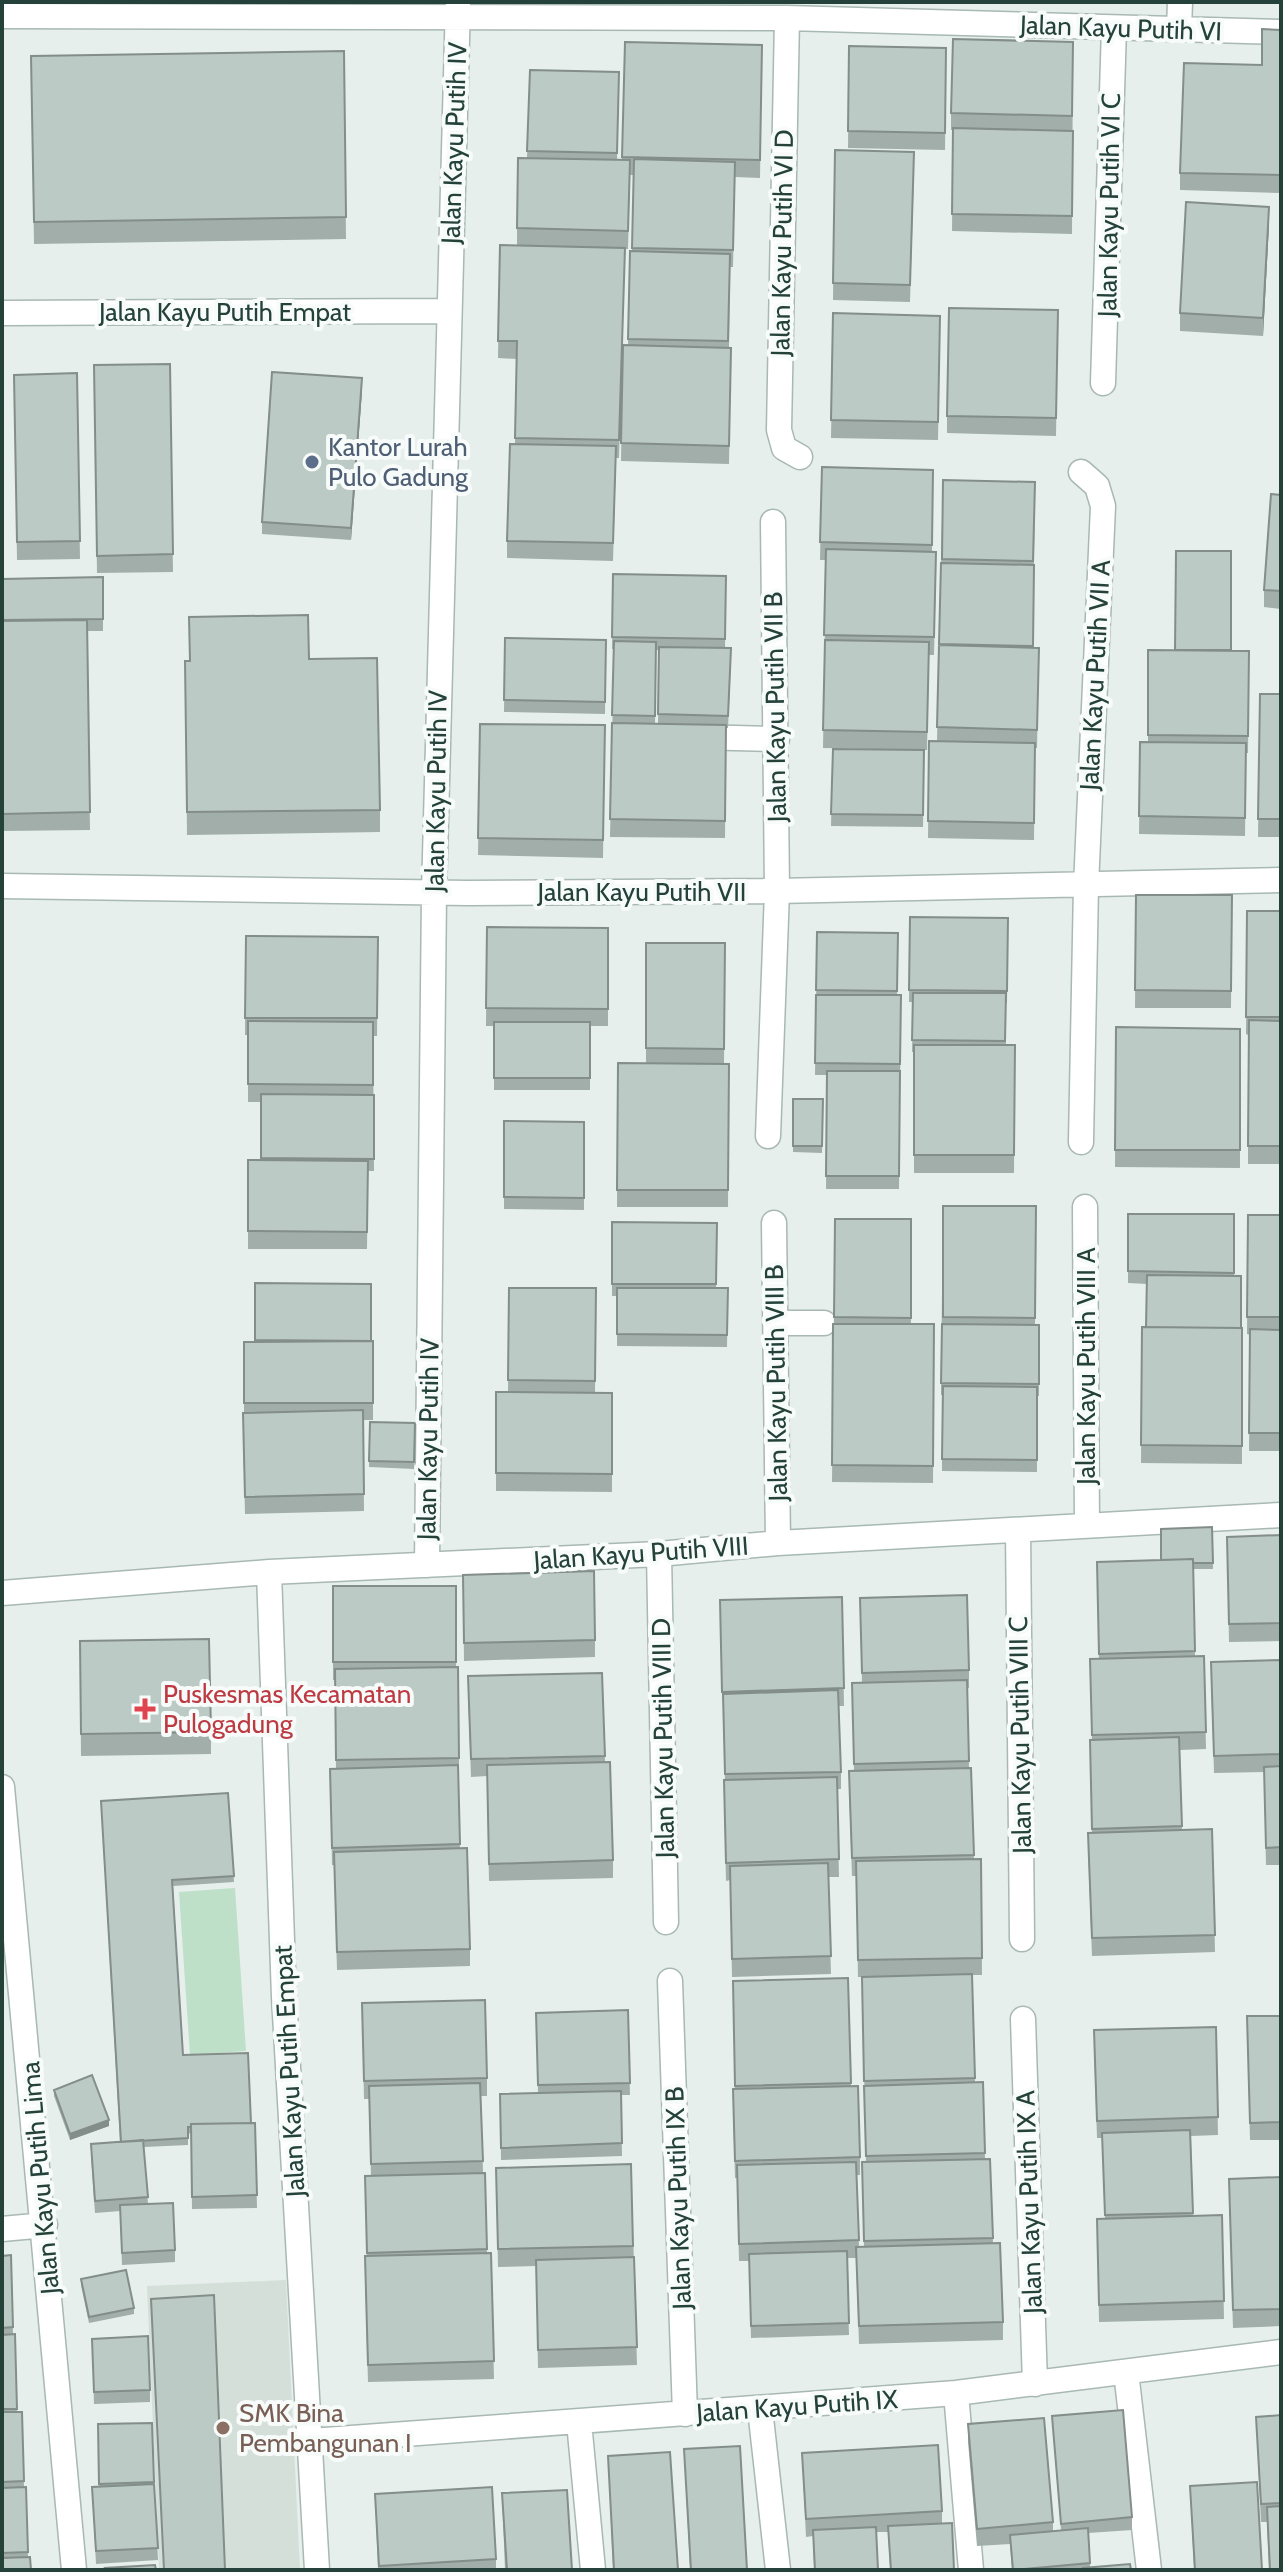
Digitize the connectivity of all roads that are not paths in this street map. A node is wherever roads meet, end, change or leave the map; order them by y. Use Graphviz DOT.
graph roads {
  1 [pos="1180,2"];
  2 [pos="140,9"];
  3 [pos="458,9"];
  4 [pos="834,10"];
  5 [pos="2,16"];
  6 [pos="787,18"];
  7 [pos="1114,28"];
  8 [pos="1179,29"];
  9 [pos="1281,32"];
  10 [pos="449,311"];
  11 [pos="2,313"];
  12 [pos="1103,383"];
  13 [pos="800,457"];
  14 [pos="1081,472"];
  15 [pos="773,522"];
  16 [pos="676,737"];
  17 [pos="777,739"];
  18 [pos="1281,880"];
  19 [pos="2,886"];
  20 [pos="1086,886"];
  21 [pos="777,891"];
  22 [pos="434,893"];
  23 [pos="768,1136"];
  24 [pos="1081,1142"];
  25 [pos="1085,1207"];
  26 [pos="774,1223"];
  27 [pos="776,1323"];
  28 [pos="824,1323"];
  29 [pos="1281,1515"];
  30 [pos="1087,1525"];
  31 [pos="1018,1530"];
  32 [pos="778,1543"];
  33 [pos="659,1554"];
  34 [pos="427,1565"];
  35 [pos="269,1572"];
  36 [pos="2,1593"];
  37 [pos="2,1787"];
  38 [pos="666,1922"];
  39 [pos="1022,1939"];
  40 [pos="670,1981"];
  41 [pos="1023,2019"];
  42 [pos="45,2225"];
  43 [pos="2,2229"];
  44 [pos="1281,2352"];
  45 [pos="1126,2372"];
  46 [pos="1035,2384"];
  47 [pos="956,2393"];
  48 [pos="760,2409"];
  49 [pos="685,2414"];
  50 [pos="579,2422"];
  51 [pos="311,2441"];
  52 [pos="74,2570"];
  53 [pos="317,2570"];
  54 [pos="593,2570"];
  55 [pos="778,2570"];
  56 [pos="971,2570"];
  57 [pos="1149,2570"];
  1 -- 8 [label="street"];
  2 -- 3 [label="street, Jalan Kayu Putih VI"];
  2 -- 5 [label="street, Jalan Kayu Putih VI"];
  3 -- 6 [label="street, Jalan Kayu Putih VI"];
  3 -- 10 [label="street, Jalan Kayu Putih IV"];
  4 -- 6 [label="street, Jalan Kayu Putih VI"];
  4 -- 7 [label="street, Jalan Kayu Putih VI"];
  6 -- 13 [label="street, Jalan Kayu Putih VI D"];
  7 -- 8 [label="street, Jalan Kayu Putih VI"];
  7 -- 12 [label="street, Jalan Kayu Putih VI C"];
  8 -- 9 [label="street, Jalan Kayu Putih VI"];
  10 -- 11 [label="street, Jalan Kayu Putih Empat"];
  10 -- 22 [label="street, Jalan Kayu Putih IV"];
  14 -- 20 [label="street, Jalan Kayu Putih VII A"];
  15 -- 17 [label="street, Jalan Kayu Putih VII B"];
  16 -- 17 [label="street"];
  17 -- 21 [label="street, Jalan Kayu Putih VII B"];
  18 -- 20 [label="street, Jalan Kayu Putih VII"];
  19 -- 22 [label="street, Jalan Kayu Putih VII"];
  20 -- 21 [label="street, Jalan Kayu Putih VII"];
  20 -- 24 [label="street, Jalan Kayu Putih VII A"];
  21 -- 22 [label="street, Jalan Kayu Putih VII"];
  21 -- 23 [label="street, Jalan Kayu Putih VII B"];
  22 -- 34 [label="street, Jalan Kayu Putih IV"];
  25 -- 30 [label="street, Jalan Kayu Putih VIII A"];
  26 -- 27 [label="street, Jalan Kayu Putih VIII B"];
  27 -- 28 [label="street"];
  27 -- 32 [label="street, Jalan Kayu Putih VIII B"];
  29 -- 30 [label="street, Jalan Kayu Putih VIII"];
  30 -- 31 [label="street, Jalan Kayu Putih VIII"];
  31 -- 32 [label="street, Jalan Kayu Putih VIII"];
  31 -- 39 [label="street, Jalan Kayu Putih VIII C"];
  32 -- 33 [label="street, Jalan Kayu Putih VIII"];
  33 -- 34 [label="street, Jalan Kayu Putih VIII"];
  33 -- 38 [label="street, Jalan Kayu Putih VIII D"];
  34 -- 35 [label="street, Jalan Kayu Putih VIII"];
  35 -- 36 [label="street, Jalan Kayu Putih VIII"];
  35 -- 51 [label="street, Jalan Kayu Putih Empat"];
  37 -- 42 [label="street, Jalan Kayu Putih Lima"];
  40 -- 49 [label="street, Jalan Kayu Putih IX B"];
  41 -- 46 [label="street, Jalan Kayu Putih IX A"];
  42 -- 43 [label="street"];
  42 -- 52 [label="street, Jalan Kayu Putih Lima"];
  44 -- 45 [label="street, Jalan Kayu Putih IX"];
  45 -- 46 [label="street, Jalan Kayu Putih IX"];
  45 -- 57 [label="street"];
  46 -- 47 [label="street, Jalan Kayu Putih IX"];
  47 -- 48 [label="street, Jalan Kayu Putih IX"];
  47 -- 56 [label="street"];
  48 -- 49 [label="street, Jalan Kayu Putih IX"];
  48 -- 55 [label="street"];
  49 -- 50 [label="street, Jalan Kayu Putih IX"];
  50 -- 51 [label="street, Jalan Kayu Putih IX"];
  50 -- 54 [label="street"];
  51 -- 53 [label="street, Jalan Kayu Putih Empat"];
}
